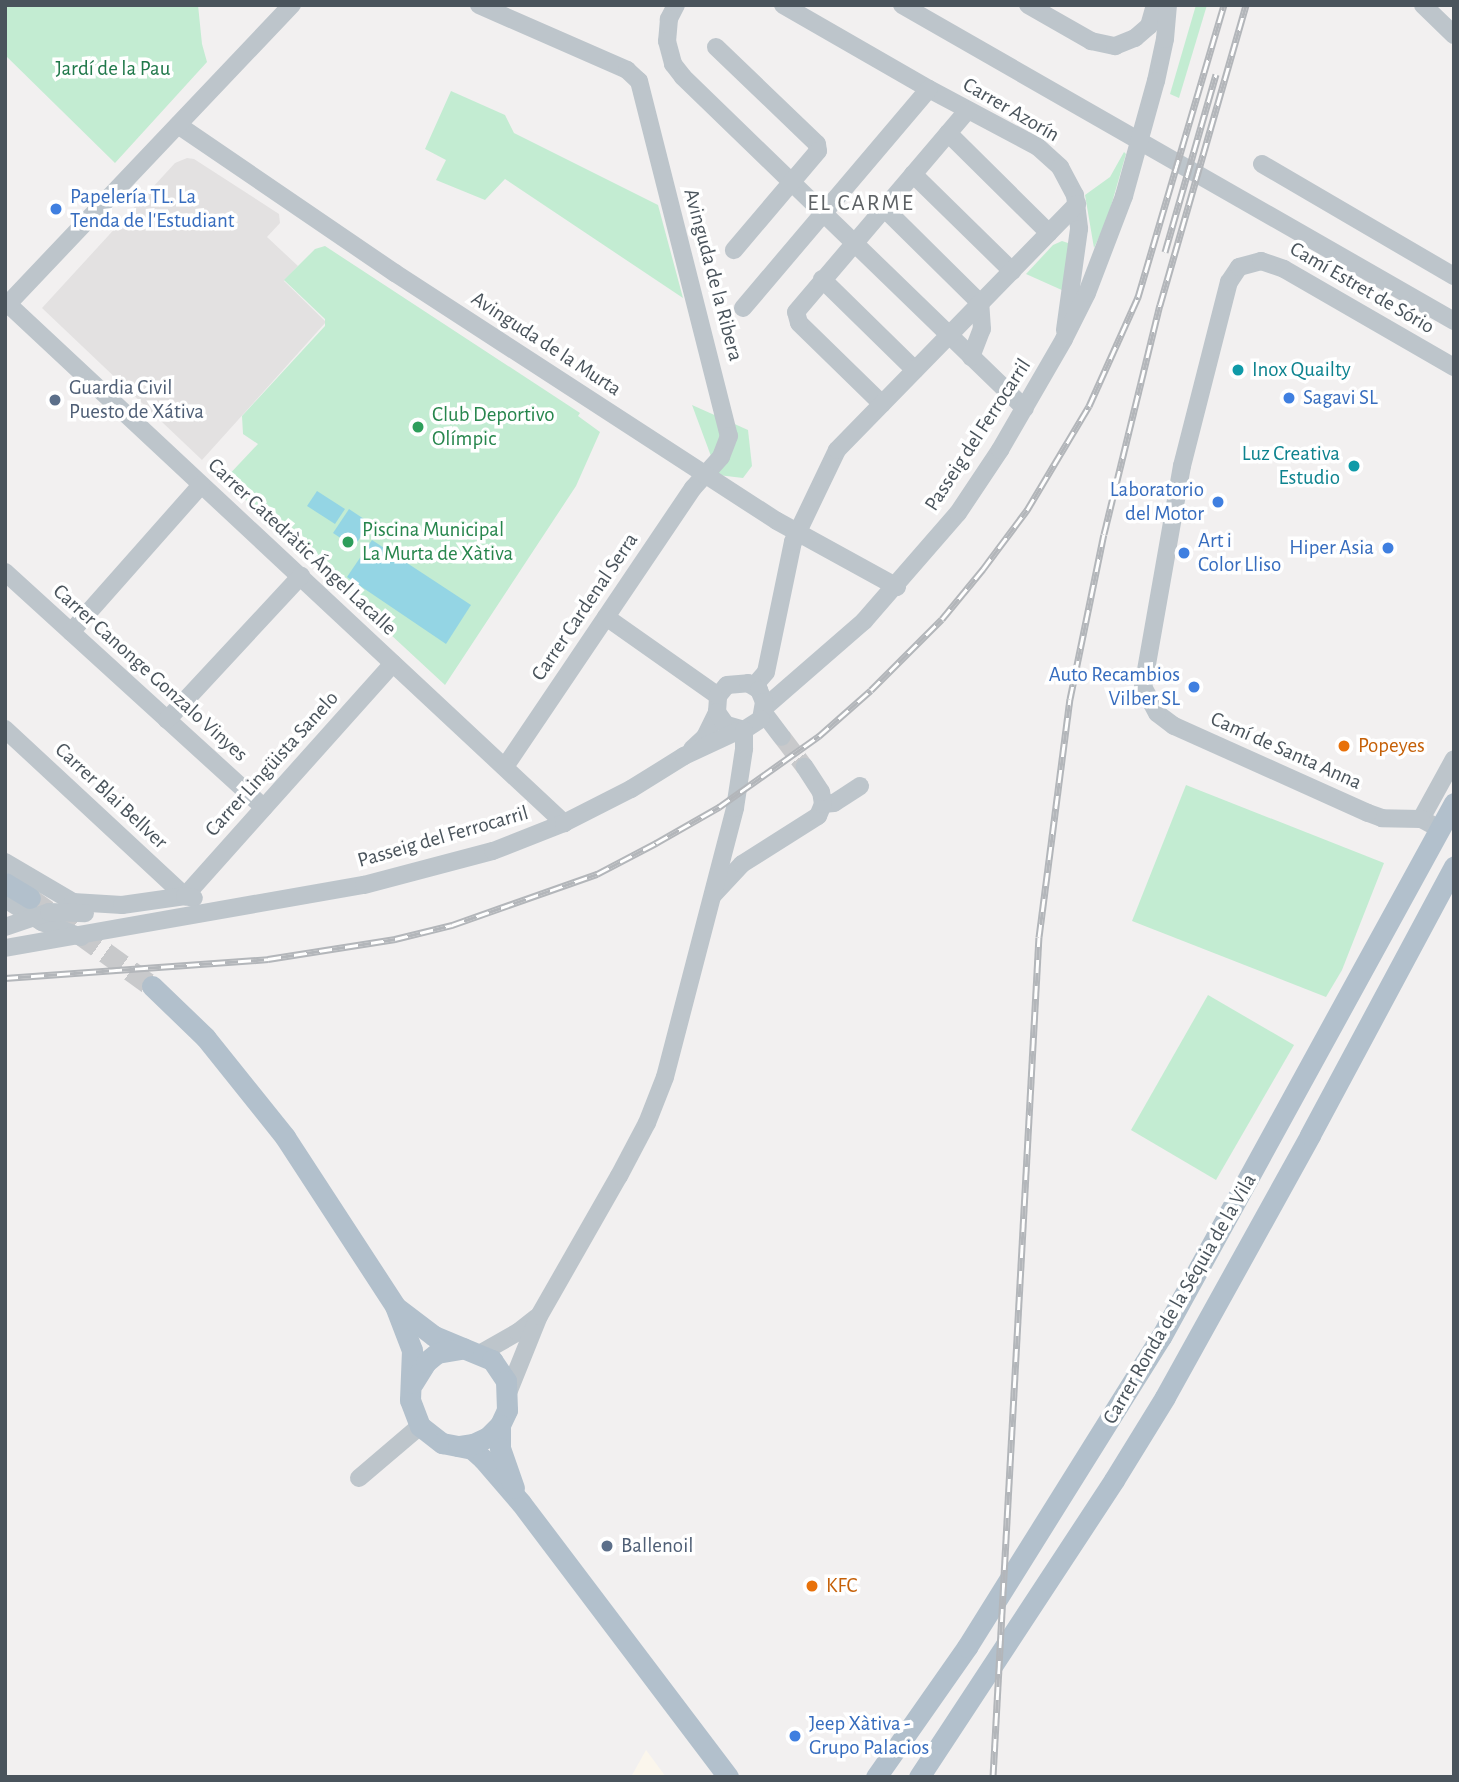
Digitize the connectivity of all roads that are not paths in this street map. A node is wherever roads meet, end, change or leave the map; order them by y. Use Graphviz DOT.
graph roads {
  1 [pos="292,5"];
  2 [pos="479,5"];
  3 [pos="676,5"];
  4 [pos="783,5"];
  5 [pos="902,5"];
  6 [pos="1028,5"];
  7 [pos="1155,5"];
  8 [pos="1168,5"];
  9 [pos="1423,5"];
  10 [pos="1049,10"];
  11 [pos="1454,35"];
  12 [pos="716,47"];
  13 [pos="929,89"];
  14 [pos="968,110"];
  15 [pos="178,125"];
  16 [pos="948,133"];
  17 [pos="1262,164"];
  18 [pos="913,174"];
  19 [pos="792,184"];
  20 [pos="1077,204"];
  21 [pos="884,208"];
  22 [pos="823,214"];
  23 [pos="1049,233"];
  24 [pos="853,244"];
  25 [pos="734,250"];
  26 [pos="1012,271"];
  27 [pos="1454,276"];
  28 [pos="822,279"];
  29 [pos="980,303"];
  30 [pos="7,306"];
  31 [pos="743,308"];
  32 [pos="1454,321"];
  33 [pos="948,335"];
  34 [pos="1064,339"];
  35 [pos="971,357"];
  36 [pos="1454,367"];
  37 [pos="915,370"];
  38 [pos="882,404"];
  39 [pos="1025,408"];
  40 [pos="707,476"];
  41 [pos="201,485"];
  42 [pos="796,533"];
  43 [pos="6,574"];
  44 [pos="301,576"];
  45 [pos="897,587"];
  46 [pos="606,617"];
  47 [pos="71,632"];
  48 [pos="393,663"];
  49 [pos="818,664"];
  50 [pos="754,686"];
  51 [pos="1146,695"];
  52 [pos="718,704"];
  53 [pos="764,710"];
  54 [pos="167,720"];
  55 [pos="5,729"];
  56 [pos="742,730"];
  57 [pos="782,737"];
  58 [pos="684,756"];
  59 [pos="1454,759"];
  60 [pos="505,767"];
  61 [pos="805,767"];
  62 [pos="860,786"];
  63 [pos="1454,803"];
  64 [pos="823,804"];
  65 [pos="264,808"];
  66 [pos="735,808"];
  67 [pos="564,823"];
  68 [pos="1430,824"];
  69 [pos="5,862"];
  70 [pos="742,864"];
  71 [pos="1454,866"];
  72 [pos="5,883"];
  73 [pos="185,896"];
  74 [pos="710,898"];
  75 [pos="5,899"];
  76 [pos="122,905"];
  77 [pos="239,906"];
  78 [pos="32,908"];
  79 [pos="5,927"];
  80 [pos="80,937"];
  81 [pos="5,948"];
  82 [pos="152,986"];
  83 [pos="395,1306"];
  84 [pos="539,1316"];
  85 [pos="473,1350"];
  86 [pos="412,1386"];
  87 [pos="508,1393"];
  88 [pos="500,1425"];
  89 [pos="420,1426"];
  90 [pos="456,1446"];
  91 [pos="359,1478"];
  92 [pos="521,1503"];
  93 [pos="717,1767"];
  94 [pos="728,1777"];
  95 [pos="876,1777"];
  96 [pos="919,1777"];
  1 -- 15 [label="street"];
  2 -- 40 [label="street, Avinguda de la Ribera"];
  3 -- 19 [label="street"];
  4 -- 13 [label="street, Carrer Azorín"];
  5 -- 32 [label="street"];
  6 -- 10 [label="street"];
  7 -- 10 [label="street"];
  8 -- 34 [label="street, Passeig del Ferrocarril, bridge"];
  9 -- 11 [label="street"];
  12 -- 19 [label="street"];
  13 -- 14 [label="street, Carrer Azorín"];
  13 -- 22 [label="street, Carrer Azorín"];
  14 -- 16 [label="street"];
  14 -- 20 [label="street, Carrer Azorín"];
  15 -- 30 [label="street"];
  15 -- 40 [label="street, Avinguda de la Murta"];
  16 -- 18 [label="street"];
  16 -- 23 [label="street"];
  17 -- 27 [label="street"];
  18 -- 21 [label="street"];
  18 -- 26 [label="street"];
  19 -- 22 [label="street"];
  19 -- 25 [label="street"];
  20 -- 23 [label="street"];
  20 -- 34 [label="street, Carrer Azorín"];
  21 -- 24 [label="street"];
  21 -- 29 [label="street"];
  22 -- 24 [label="street"];
  22 -- 31 [label="street, Carrer Azorín"];
  23 -- 26 [label="street"];
  24 -- 28 [label="street"];
  24 -- 33 [label="street"];
  26 -- 29 [label="street"];
  28 -- 37 [label="street"];
  28 -- 38 [label="street"];
  29 -- 33 [label="street"];
  29 -- 35 [label="street"];
  30 -- 41 [label="street, Carrer Catedràtic Ángel Lacalle"];
  33 -- 35 [label="street"];
  33 -- 37 [label="street"];
  34 -- 39 [label="street, Passeig del Ferrocarril"];
  35 -- 39 [label="street"];
  36 -- 51 [label="street, Camí Estret de Sório"];
  37 -- 38 [label="street"];
  38 -- 42 [label="street"];
  39 -- 45 [label="street, Passeig del Ferrocarril"];
  40 -- 42 [label="street, Avinguda de la Murta"];
  40 -- 46 [label="street, Carrer Cardenal Serra"];
  41 -- 44 [label="street, Carrer Catedràtic Ángel Lacalle"];
  41 -- 47 [label="street"];
  42 -- 45 [label="street, Avinguda de la Murta"];
  42 -- 50 [label="street"];
  43 -- 47 [label="street, Carrer Canonge Gonzalo Vinyes"];
  44 -- 48 [label="street, Carrer Catedràtic Ángel Lacalle"];
  44 -- 54 [label="street"];
  45 -- 49 [label="street, Passeig del Ferrocarril"];
  46 -- 52 [label="street"];
  46 -- 60 [label="street, Carrer Cardenal Serra"];
  47 -- 54 [label="street, Carrer Canonge Gonzalo Vinyes"];
  48 -- 60 [label="street, Carrer Catedràtic Ángel Lacalle"];
  48 -- 65 [label="street, Carrer Lingüista Sanelo"];
  49 -- 50 [label="street, Passeig del Ferrocarril"];
  49 -- 53 [label="street, Passeig del Ferrocarril"];
  50 -- 52 [label="street, Passeig del Ferrocarril"];
  50 -- 53 [label="street"];
  51 -- 68 [label="street, Camí de Santa Anna"];
  52 -- 56 [label="street"];
  52 -- 58 [label="street, Passeig del Ferrocarril"];
  53 -- 56 [label="street, Passeig del Ferrocarril"];
  53 -- 57 [label="street"];
  54 -- 65 [label="street, Carrer Canonge Gonzalo Vinyes"];
  55 -- 73 [label="street, Carrer Blai Bellver"];
  56 -- 58 [label="street, Passeig del Ferrocarril"];
  56 -- 66 [label="street"];
  58 -- 67 [label="street, Passeig del Ferrocarril"];
  59 -- 68 [label="street, Carrer Ronda de la Séquia de la Vila"];
  60 -- 67 [label="street, Carrer Catedràtic Ángel Lacalle"];
  61 -- 64 [label="street"];
  62 -- 64 [label="street"];
  63 -- 68 [label="main road, Carrer Ronda de la Séquia de la Vila"];
  64 -- 70 [label="street"];
  65 -- 73 [label="street, Carrer Lingüista Sanelo"];
  66 -- 70 [label="street"];
  66 -- 74 [label="street"];
  67 -- 77 [label="street, Passeig del Ferrocarril"];
  68 -- 95 [label="main road, Carrer Ronda de la Séquia de la Vila"];
  69 -- 76 [label="street, Passeig del Ferrocarril"];
  70 -- 74 [label="street"];
  71 -- 96 [label="main road, Carrer Ronda de la Séquia de la Vila"];
  72 -- 78 [label="main road"];
  73 -- 76 [label="street, Passeig del Ferrocarril"];
  73 -- 77 [label="street, Passeig del Ferrocarril"];
  74 -- 84 [label="street"];
  75 -- 78 [label="street"];
  76 -- 78 [label="street"];
  77 -- 80 [label="street, Passeig del Ferrocarril"];
  78 -- 79 [label="street"];
  78 -- 80 [label="street"];
  80 -- 81 [label="street, Passeig del Ferrocarril"];
  82 -- 83 [label="main road"];
  83 -- 85 [label="main road"];
  83 -- 86 [label="main road"];
  84 -- 85 [label="street"];
  84 -- 87 [label="street"];
  85 -- 86 [label="main road"];
  85 -- 87 [label="main road"];
  86 -- 89 [label="main road"];
  87 -- 88 [label="main road"];
  88 -- 90 [label="main road"];
  88 -- 92 [label="main road"];
  89 -- 90 [label="main road"];
  89 -- 91 [label="street"];
  90 -- 92 [label="main road"];
  92 -- 93 [label="main road"];
  93 -- 94 [label="main road"];
}
